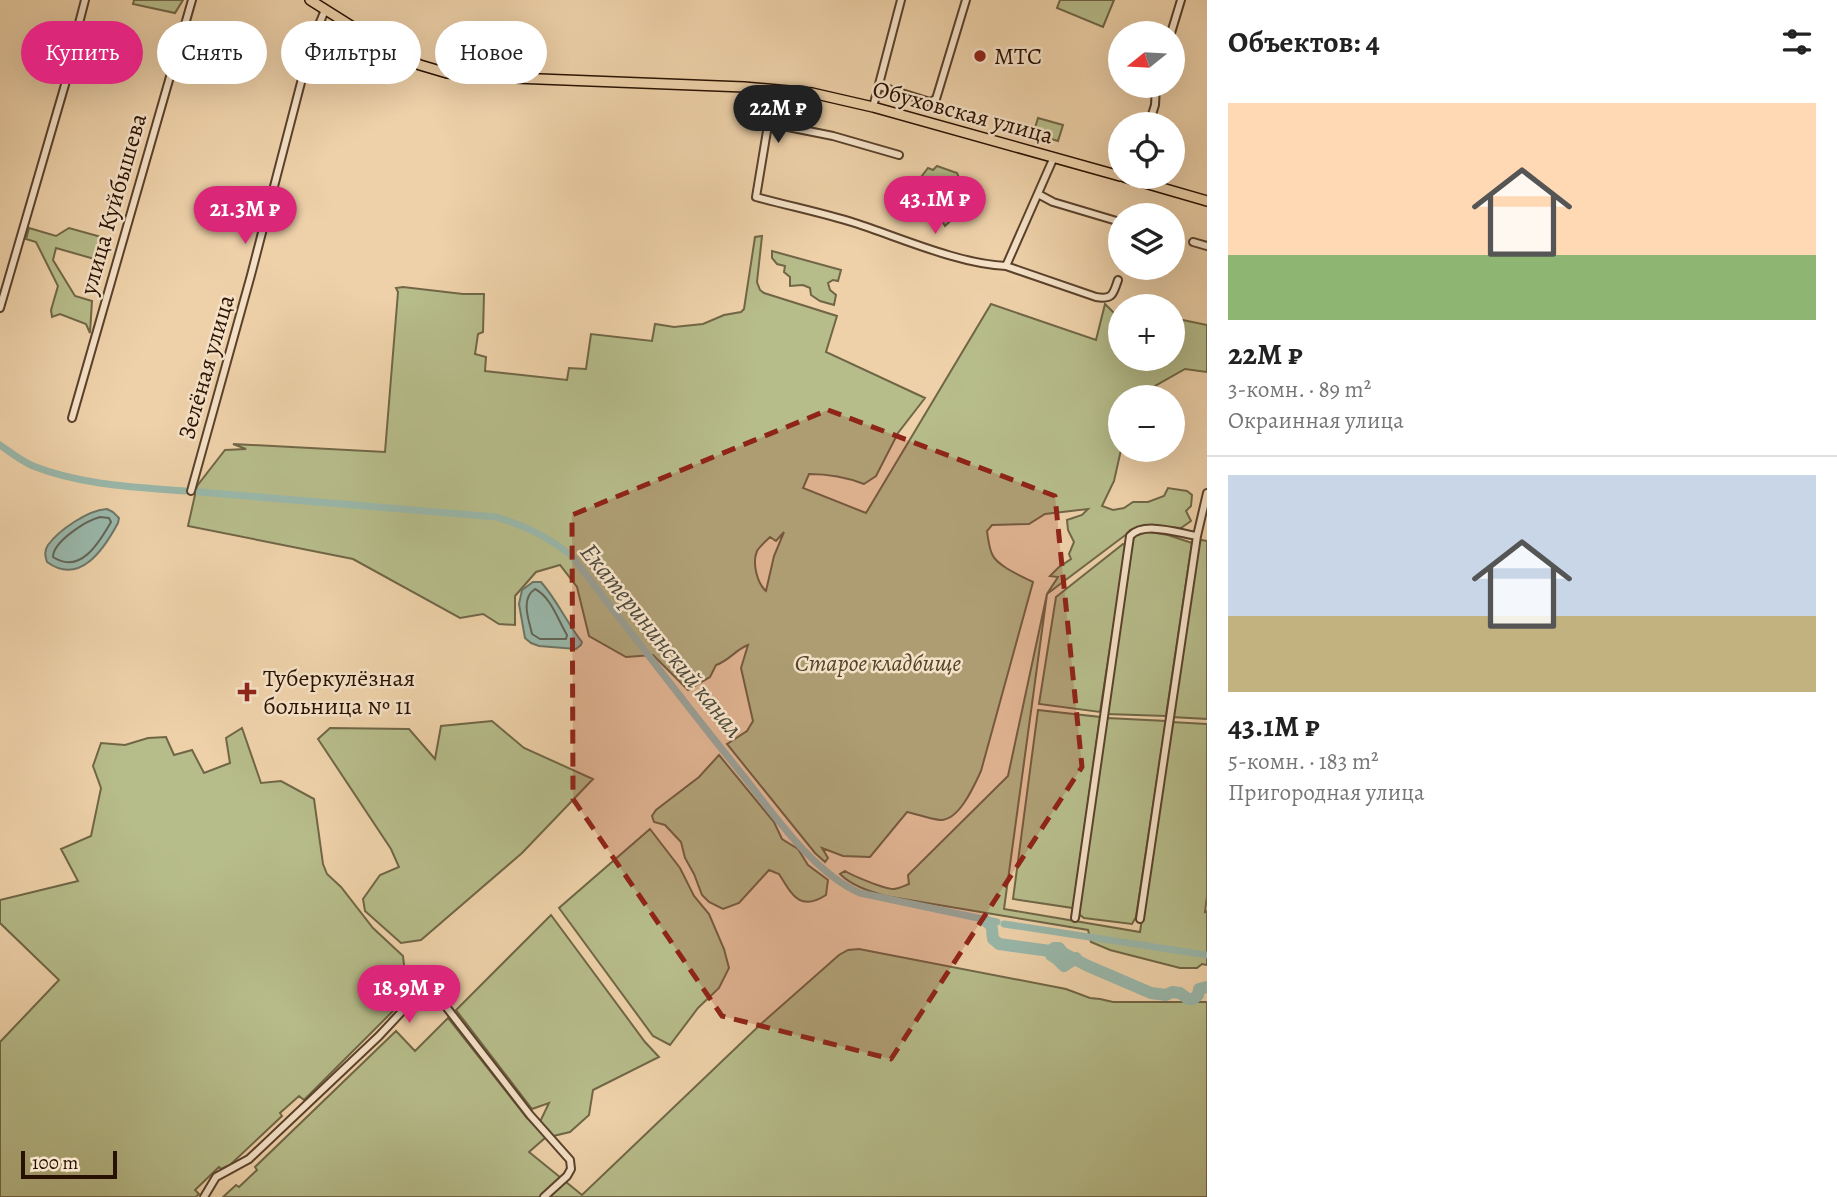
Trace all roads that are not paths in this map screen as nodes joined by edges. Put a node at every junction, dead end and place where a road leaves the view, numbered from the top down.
1 (83, 0) edge
2 (192, 0) edge
3 (310, 0) edge
4 (901, 0) edge
5 (967, 0) edge
6 (1181, 0) edge
7 (325, 10) junction
8 (1175, 21) edge
9 (879, 86) junction
10 (774, 89) junction
11 (873, 107) junction
12 (768, 123) junction
13 (899, 155) dead end
14 (1054, 157) junction
15 (1108, 172) edge
16 (1169, 189) edge
17 (1038, 194) junction
18 (1207, 201) edge
19 (1108, 218) edge
20 (1193, 242) dead end
21 (1207, 246) edge
22 (1006, 266) junction
23 (1118, 280) dead end
24 (0, 309) edge
25 (72, 418) dead end
26 (191, 491) dead end
27 (1207, 493) edge
28 (1197, 536) junction
29 (1075, 918) dead end
30 (1140, 919) dead end
31 (204, 1197) edge
32 (544, 1197) edge

1 - 24 street
2 - 25 street, улица Куйбышева
3 - 7 main road, Обуховская улица
4 - 9 street
5 - 9 street
6 - 8 street
7 - 10 main road, Обуховская улица
7 - 26 street, Зелёная улица
9 - 11 street
10 - 11 main road, Обуховская улица
10 - 12 street
11 - 14 main road, Обуховская улица
12 - 13 street
12 - 22 street
14 - 15 main road, Обуховская улица
14 - 17 street
16 - 18 main road, Обуховская улица
17 - 19 street
17 - 22 street
20 - 21 street
22 - 23 street
27 - 28 street
28 - 29 street
28 - 30 street
31 - 32 street

